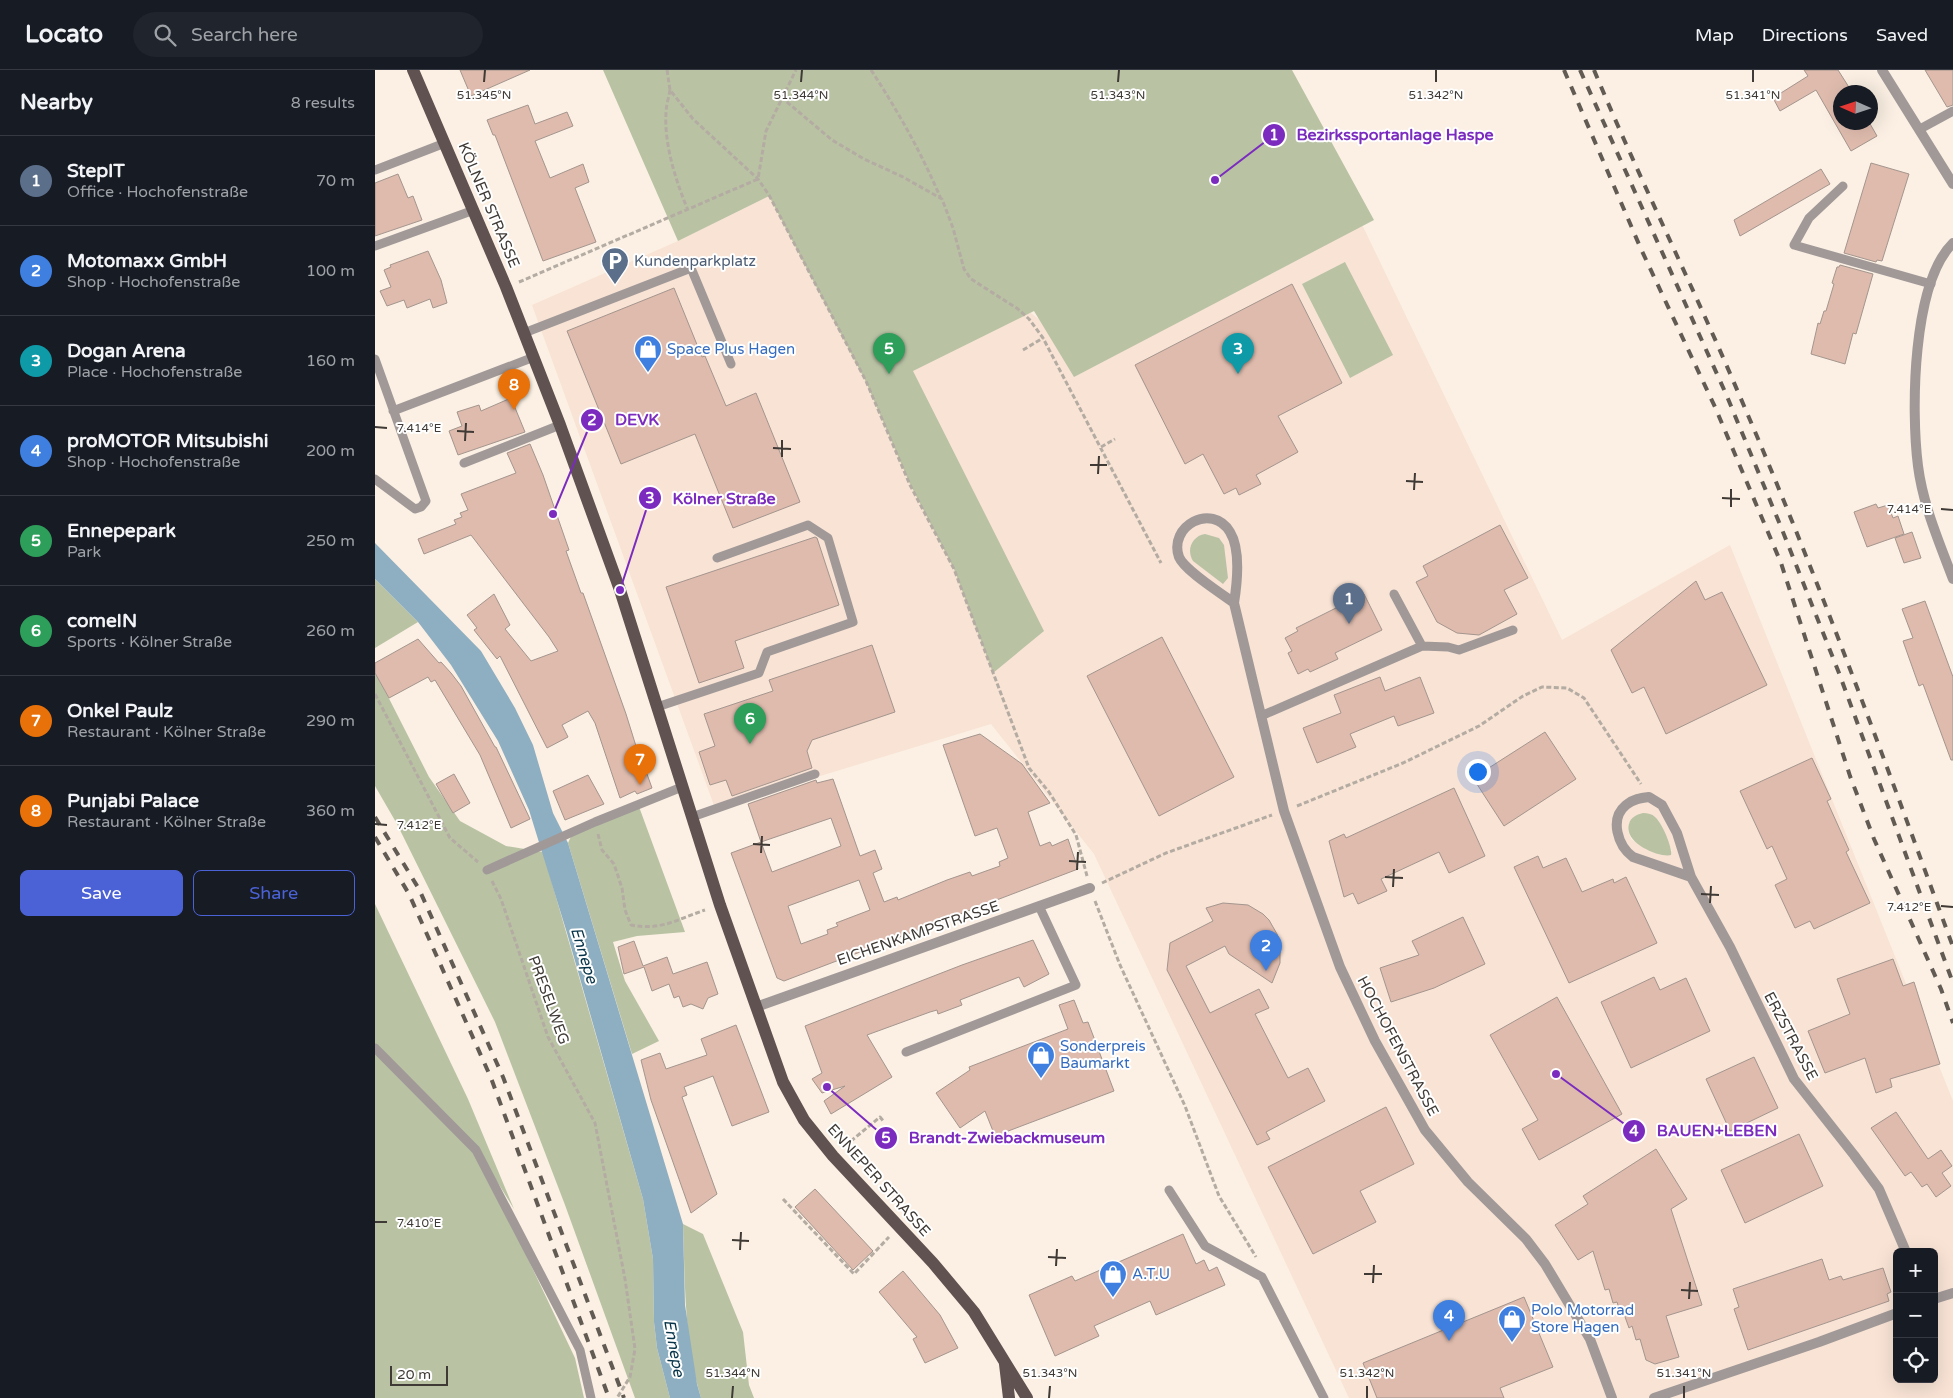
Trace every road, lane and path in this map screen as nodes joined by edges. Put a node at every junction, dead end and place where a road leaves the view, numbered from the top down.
1 (413, 70) edge
2 (667, 70) edge
3 (796, 70) edge
4 (871, 70) edge
5 (1882, 70) edge
6 (670, 90) junction
7 (781, 97) junction
8 (1953, 111) edge
9 (1920, 129) junction
10 (445, 143) junction
11 (375, 170) edge
12 (758, 179) junction
13 (1953, 184) edge
14 (1843, 186) dead end
15 (942, 199) junction
16 (473, 210) junction
17 (688, 210) junction
18 (1953, 242) edge
19 (375, 246) edge
20 (1931, 284) junction
21 (506, 287) junction
22 (525, 333) junction
23 (1043, 338) junction
24 (1023, 350) dead end
25 (534, 357) junction
26 (375, 359) edge
27 (731, 364) dead end
28 (393, 411) junction
29 (560, 426) junction
30 (1115, 439) dead end
31 (1101, 447) junction
32 (464, 463) dead end
33 (375, 480) edge
34 (717, 558) dead end
35 (1161, 563) dead end
36 (1953, 579) edge
37 (1394, 594) dead end
38 (1234, 603) junction
39 (1513, 630) dead end
40 (1422, 646) junction
41 (375, 694) edge
42 (657, 707) junction
43 (1261, 716) junction
44 (815, 774) dead end
45 (682, 787) junction
46 (1649, 797) junction
47 (1284, 811) junction
48 (1271, 816) dead end
49 (692, 817) junction
50 (595, 822) junction
51 (487, 870) junction
52 (1691, 877) junction
53 (1090, 888) junction
54 (720, 905) junction
55 (1039, 906) junction
56 (756, 1007) junction
57 (375, 1048) edge
58 (906, 1052) dead end
59 (884, 1122) dead end
60 (833, 1156) junction
61 (1169, 1190) dead end
62 (783, 1199) dead end
63 (899, 1228) junction
64 (1904, 1248) edge
65 (1262, 1276) junction
66 (1953, 1293) edge
67 (1938, 1298) edge
68 (1893, 1314) edge
69 (1004, 1359) junction
70 (591, 1398) edge
71 (617, 1398) edge
72 (1009, 1398) edge
73 (1027, 1398) edge
74 (1324, 1398) edge
75 (1612, 1398) edge
76 (1654, 1398) edge

1 - 10 main road, KÖLNER STRASSE
2 - 6 path
3 - 7 path
4 - 15 path
5 - 9 street
6 - 12 path
6 - 17 path
7 - 12 path
7 - 15 path
8 - 9 lane
9 - 13 street
10 - 11 lane
10 - 16 main road, KÖLNER STRASSE
12 - 17 path
12 - 53 path
14 - 20 lane
15 - 23 path
16 - 19 lane
16 - 21 main road, KÖLNER STRASSE
17 - 21 path
18 - 20 street
20 - 36 street
21 - 22 main road, KÖLNER STRASSE
22 - 25 main road, KÖLNER STRASSE
22 - 27 lane
23 - 24 path
23 - 31 path
25 - 28 lane
25 - 29 main road, KÖLNER STRASSE
26 - 28 lane
28 - 33 lane
29 - 32 lane
29 - 42 main road, KÖLNER STRASSE
30 - 31 path
31 - 35 path
34 - 42 lane
37 - 40 lane
38 - 38 street, HOCHOFENSTRASSE
38 - 43 street, HOCHOFENSTRASSE
39 - 40 lane
40 - 43 lane
41 - 51 path, PRESELWEG
42 - 45 main road, KÖLNER STRASSE
43 - 47 street, HOCHOFENSTRASSE
44 - 49 lane
45 - 49 main road, KÖLNER STRASSE
45 - 50 lane
46 - 47 path
46 - 52 street, ERZSTRASSE
46 - 52 street
47 - 75 street, HOCHOFENSTRASSE
48 - 53 path
49 - 54 main road, KÖLNER STRASSE
50 - 51 lane
50 - 54 path
51 - 71 path, PRESELWEG
52 - 64 street, ERZSTRASSE
53 - 55 street, EICHENKAMPSTRASSE
53 - 65 path
54 - 56 main road, KÖLNER STRASSE
55 - 56 street, EICHENKAMPSTRASSE
55 - 58 lane
56 - 60 main road, ENNEPER STRASSE
57 - 70 lane
59 - 60 path
60 - 63 main road, ENNEPER STRASSE
61 - 65 lane
62 - 63 path
63 - 69 main road, ENNEPER STRASSE
65 - 74 lane
66 - 67 street
68 - 76 street
69 - 72 main road, ENNEPER STRASSE
69 - 73 main road, ENNEPER STRASSE

